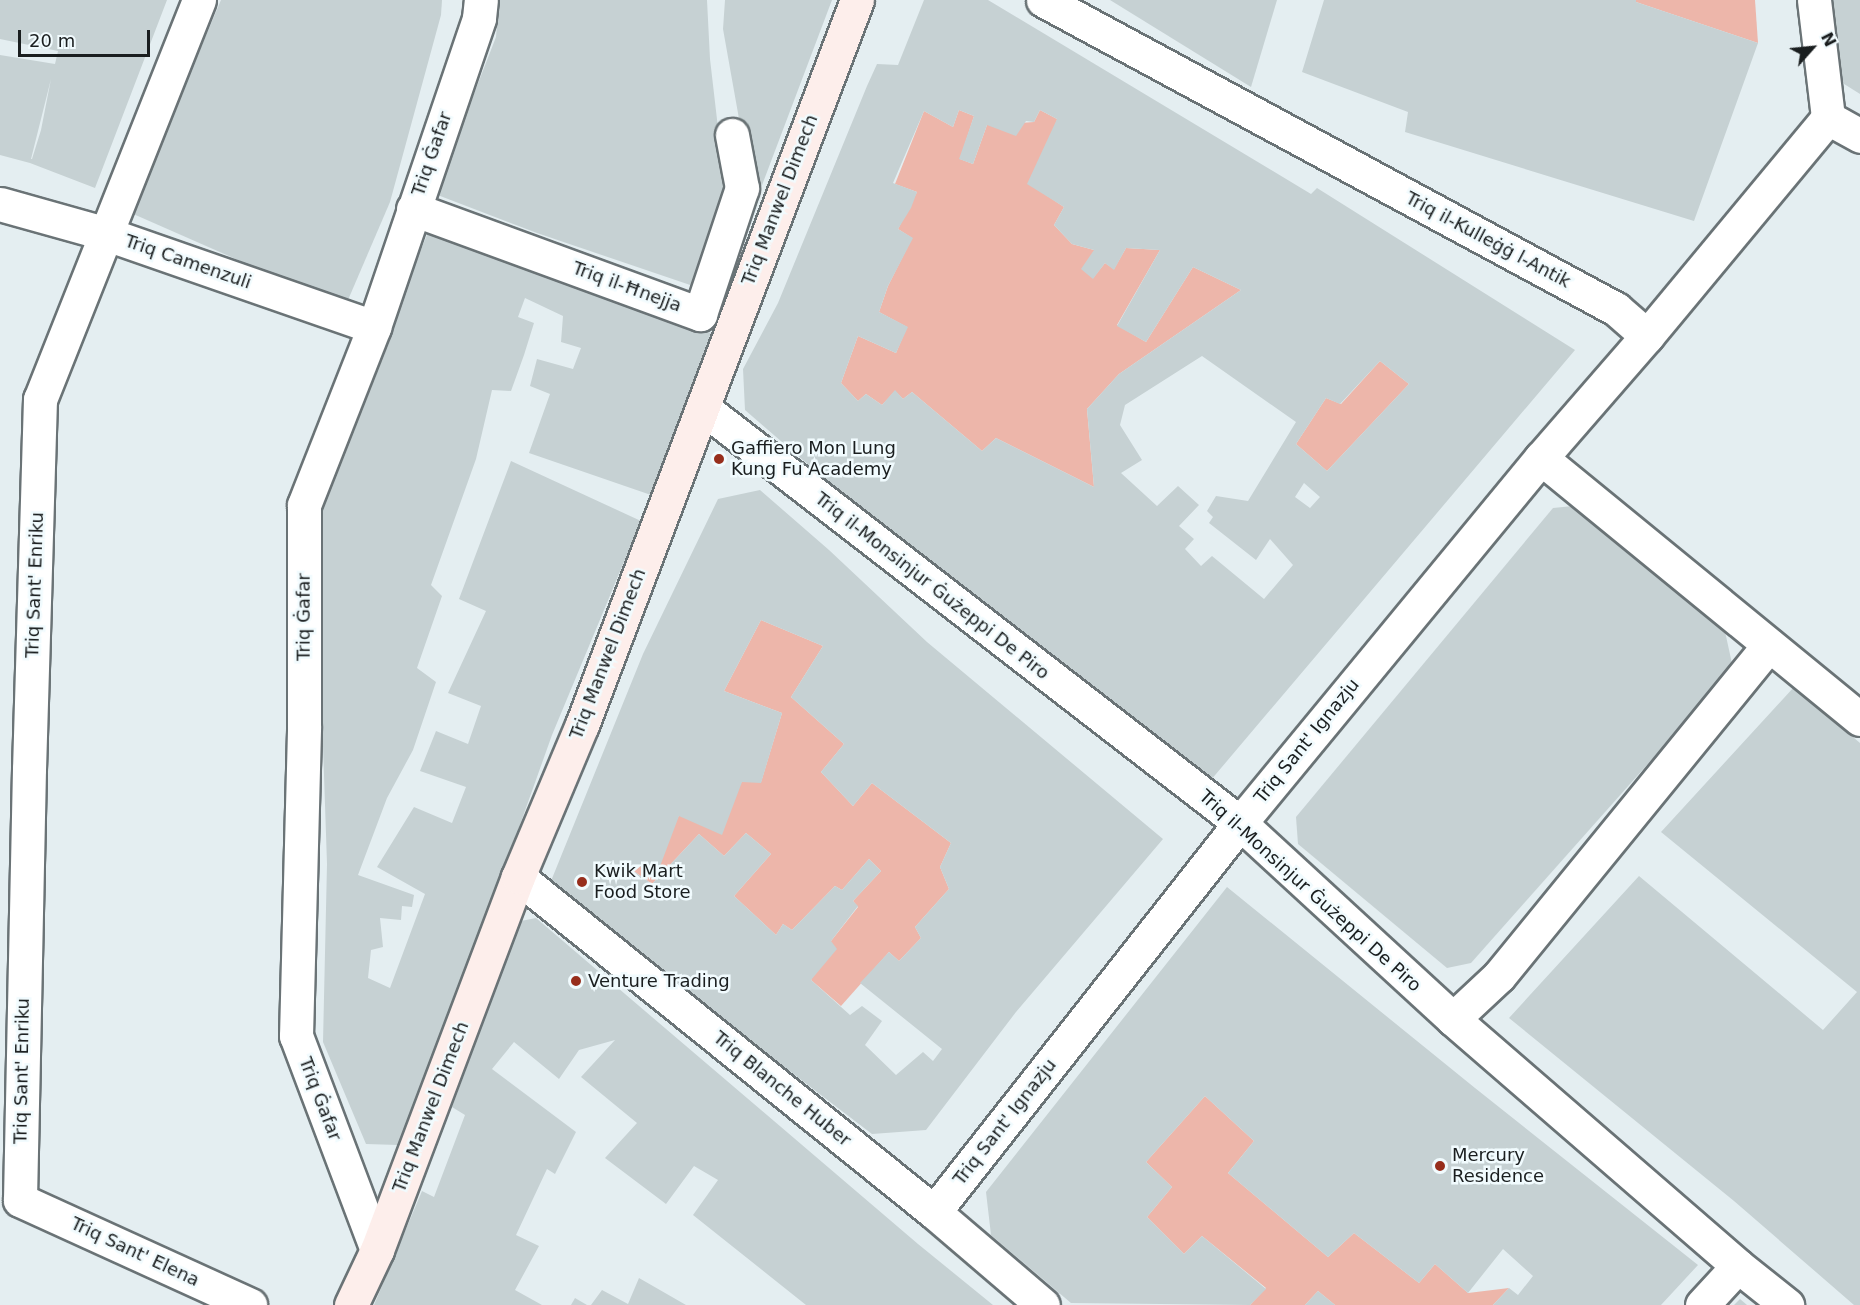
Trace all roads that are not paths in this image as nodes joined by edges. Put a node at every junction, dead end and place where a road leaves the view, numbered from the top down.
1 (199, 0) edge
2 (481, 0) edge
3 (857, 0) edge
4 (1043, 0) edge
5 (1814, 0) edge
6 (1828, 118) junction
7 (732, 135) dead end
8 (1860, 136) edge
9 (0, 204) edge
10 (413, 208) junction
11 (104, 233) junction
12 (374, 327) junction
13 (1647, 336) junction
14 (703, 408) junction
15 (1540, 458) junction
16 (1768, 645) junction
17 (1860, 719) edge
18 (14, 766) edge
19 (1240, 824) junction
20 (518, 877) junction
21 (1454, 1019) junction
22 (20, 1200) joint
23 (934, 1212) junction
24 (377, 1250) junction
25 (1738, 1266) junction
26 (250, 1305) edge
27 (351, 1305) edge
28 (1042, 1305) edge
29 (1702, 1305) edge
30 (1787, 1305) edge

1 - 11 street, Triq Sant' Enriku
2 - 10 street, Triq Ġafar
3 - 14 street, Triq Manwel Dimech
4 - 13 street, Triq il-Kulleġġ l-Antik
5 - 6 street
6 - 8 street
6 - 13 street
7 - 10 street, Triq il-Ħnejja
9 - 11 street, Triq Camenzuli
10 - 12 street, Triq Ġafar
11 - 12 street, Triq Camenzuli
11 - 18 street, Triq Sant' Enriku
12 - 24 street, Triq Ġafar
13 - 15 street, Triq Sant' Ignazju
14 - 19 street, Triq il-Monsinjur Ġużeppi De Piro
14 - 20 street, Triq Manwel Dimech
15 - 16 street
15 - 19 street, Triq Sant' Ignazju
16 - 17 street
16 - 21 street
18 - 22 street, Triq Sant' Enriku
19 - 21 street, Triq il-Monsinjur Ġużeppi De Piro
19 - 23 street, Triq Sant' Ignazju
20 - 23 street, Triq Blanche Huber
20 - 24 street, Triq Manwel Dimech
21 - 25 street, Triq il-Monsinjur Ġużeppi De Piro
22 - 26 street, Triq Sant' Elena
23 - 28 street, Triq Blanche Huber
24 - 27 street, Triq Manwel Dimech
25 - 29 street
25 - 30 street, Triq il-Monsinjur Ġużeppi De Piro

